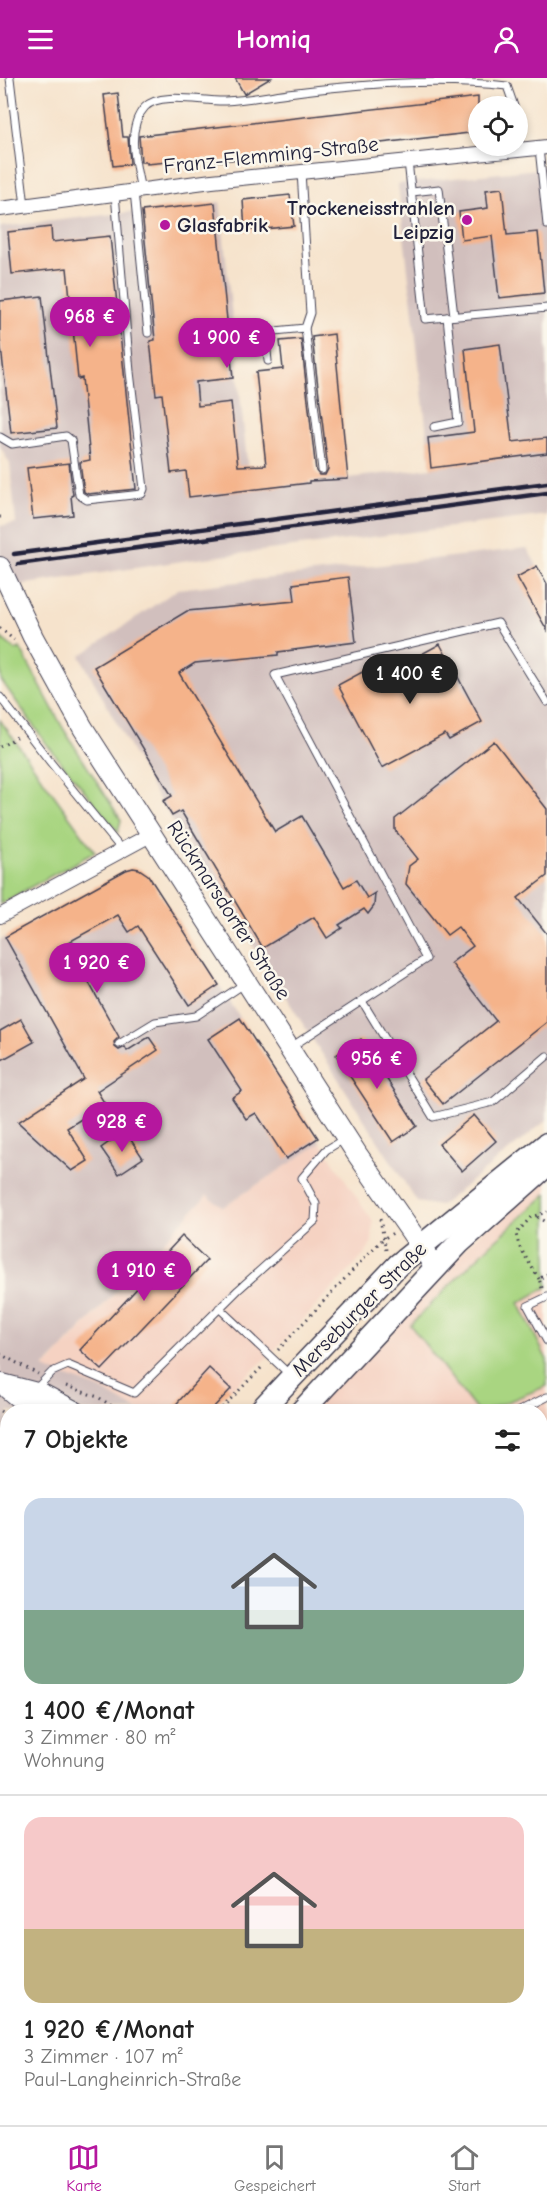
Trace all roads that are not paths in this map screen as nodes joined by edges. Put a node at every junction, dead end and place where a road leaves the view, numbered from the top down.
1 (10, 78) edge
2 (510, 96) edge
3 (543, 147) edge
4 (528, 149) edge
5 (468, 155) edge
6 (408, 161) junction
7 (301, 172) junction
8 (138, 191) junction
9 (412, 192) junction
10 (115, 194) junction
11 (25, 206) junction
12 (0, 209) edge
13 (547, 225) edge
14 (547, 308) edge
15 (450, 316) junction
16 (306, 328) junction
17 (148, 333) dead end
18 (268, 361) dead end
19 (434, 427) dead end
20 (0, 436) edge
21 (322, 470) dead end
22 (0, 567) edge
23 (0, 697) edge
24 (547, 702) edge
25 (152, 834) junction
26 (122, 850) junction
27 (0, 916) edge
28 (246, 982) junction
29 (362, 1001) junction
30 (119, 1044) dead end
31 (289, 1048) junction
32 (547, 1056) edge
33 (346, 1137) junction
34 (547, 1144) edge
35 (547, 1165) edge
36 (421, 1246) junction
37 (436, 1268) junction
38 (546, 1297) edge
39 (219, 1308) junction
40 (547, 1341) edge
41 (291, 1377) junction
42 (1, 1384) edge
43 (547, 1397) edge
44 (35, 1402) edge
45 (61, 1404) edge
46 (266, 1404) edge
47 (308, 1404) edge
48 (533, 1404) edge

1 - 11 lane
2 - 8 lane
3 - 4 street, Franz-Flemming-Straße
3 - 13 lane
5 - 6 street, Franz-Flemming-Straße
6 - 7 street, Franz-Flemming-Straße
6 - 9 lane
7 - 8 street, Franz-Flemming-Straße
7 - 16 lane
8 - 10 street, Franz-Flemming-Straße
8 - 17 lane
9 - 15 lane
9 - 15 lane
10 - 11 street, Franz-Flemming-Straße
10 - 20 lane
11 - 12 street, Franz-Flemming-Straße
14 - 15 lane
15 - 19 lane
16 - 18 lane
16 - 21 lane
22 - 25 main road, Rückmarsdorfer Straße
23 - 26 lane
24 - 29 lane
25 - 26 street
25 - 28 main road, Rückmarsdorfer Straße
26 - 27 street
28 - 30 lane
28 - 31 main road, Rückmarsdorfer Straße
29 - 31 lane
29 - 32 lane
31 - 33 main road, Rückmarsdorfer Straße
33 - 36 main road, Rückmarsdorfer Straße
33 - 39 lane
34 - 36 main road, Merseburger Straße
35 - 37 main road, Merseburger Straße
36 - 37 main road, Rückmarsdorfer Straße
36 - 41 main road, Merseburger Straße
37 - 47 main road, Merseburger Straße
38 - 40 lane
39 - 41 lane
39 - 44 lane
41 - 46 main road, Merseburger Straße
42 - 44 main road
43 - 48 lane
44 - 45 main road

